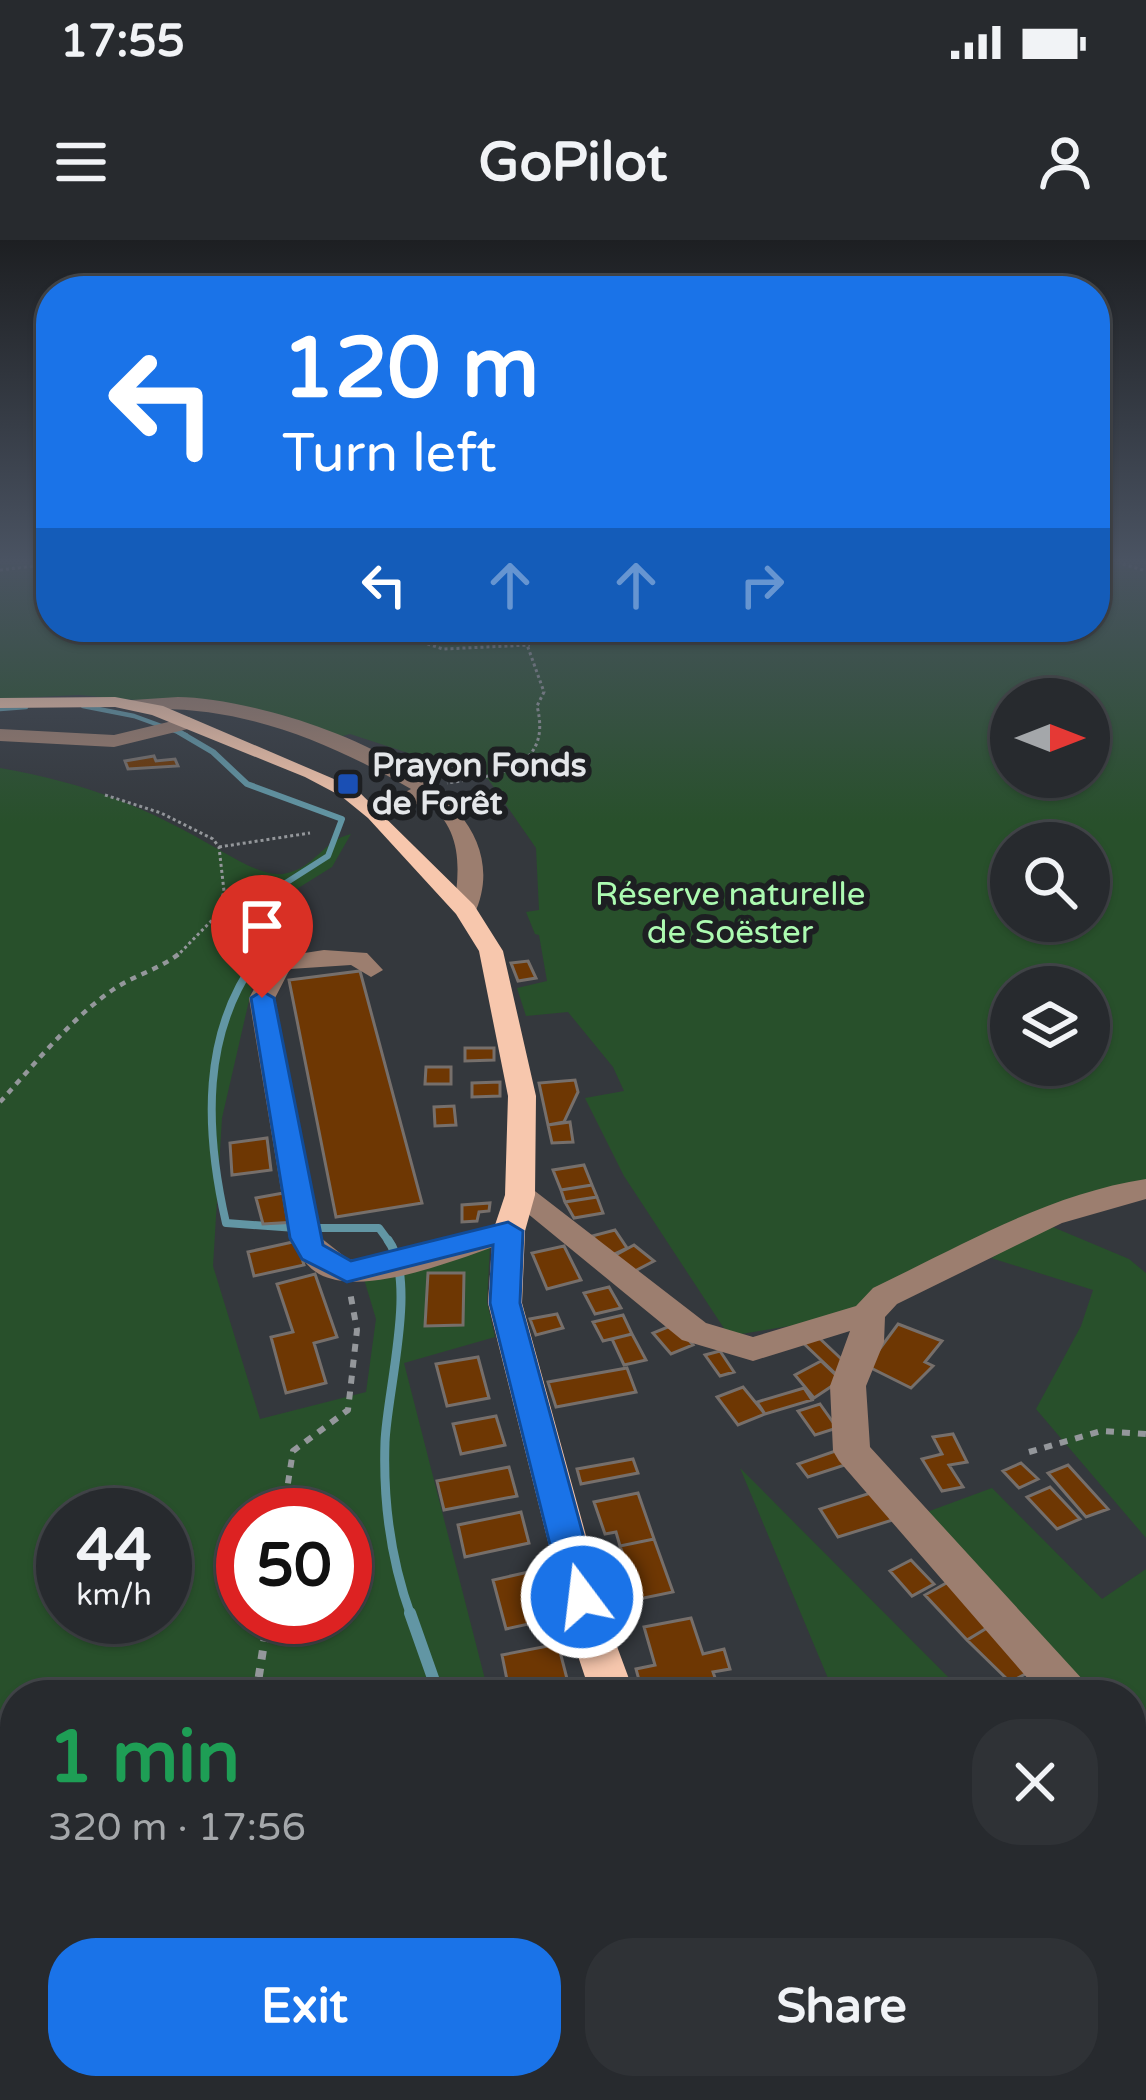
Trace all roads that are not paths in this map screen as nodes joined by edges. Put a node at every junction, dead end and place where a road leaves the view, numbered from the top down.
1 (0, 703) edge
2 (131, 705) junction
3 (174, 728) junction
4 (0, 735) edge
5 (424, 790) junction
6 (375, 814) junction
7 (466, 910) junction
8 (370, 970) dead end
9 (1134, 1190) edge
10 (520, 1195) junction
11 (508, 1231) junction
12 (868, 1313) junction
13 (609, 1680) edge
14 (1056, 1680) edge

1 - 2 main road
2 - 3 main road
2 - 5 street
3 - 4 street
3 - 6 main road
5 - 6 street
5 - 7 street
6 - 7 main road
7 - 10 main road
8 - 11 street
9 - 12 street
10 - 11 main road
10 - 12 street
11 - 13 main road
12 - 14 street

